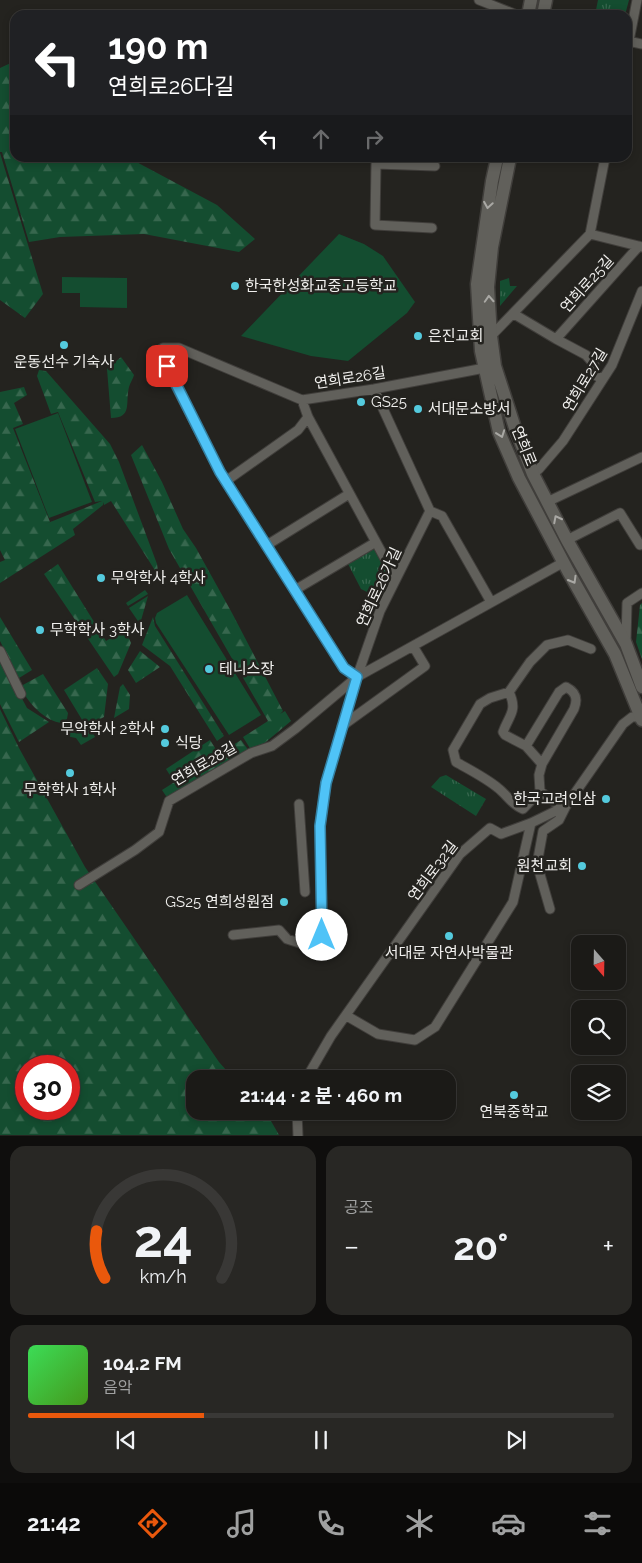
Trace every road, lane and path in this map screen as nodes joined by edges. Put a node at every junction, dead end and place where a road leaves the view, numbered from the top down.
1 (479, 0) edge
2 (637, 0) edge
3 (505, 10) edge
4 (632, 23) edge
5 (496, 162) edge
6 (509, 162) edge
7 (604, 162) edge
8 (435, 166) dead end
9 (432, 228) dead end
10 (590, 234) junction
11 (640, 247) edge
12 (642, 291) edge
13 (514, 314) junction
14 (491, 336) junction
15 (556, 339) junction
16 (490, 367) junction
17 (602, 379) junction
18 (374, 389) junction
19 (302, 400) junction
20 (308, 417) junction
21 (642, 457) edge
22 (534, 474) junction
23 (226, 481) junction
24 (349, 494) junction
25 (548, 502) junction
26 (430, 511) junction
27 (567, 540) junction
28 (376, 542) junction
29 (640, 545) dead end
30 (267, 546) junction
31 (564, 562) junction
32 (396, 579) junction
33 (295, 590) junction
34 (642, 593) edge
35 (491, 602) junction
36 (626, 644) junction
37 (413, 646) junction
38 (591, 649) dead end
39 (0, 651) edge
40 (357, 677) junction
41 (642, 687) edge
42 (509, 692) junction
43 (21, 694) dead end
44 (641, 718) edge
45 (342, 726) junction
46 (526, 746) junction
47 (542, 764) junction
48 (540, 791) junction
49 (299, 804) dead end
50 (566, 806) junction
51 (531, 823) junction
52 (79, 885) dead end
53 (305, 892) dead end
54 (550, 909) dead end
55 (233, 935) dead end
56 (347, 1016) junction
57 (311, 1070) edge
58 (297, 1120) edge
59 (298, 1136) edge

1 - 3 street
2 - 4 street
5 -> 16 main road, 연희로
14 -> 6 main road, 연희로
7 - 10 street
8 - 9 street
10 - 11 street, 연희로25길
10 - 13 street, 연희로25길
11 - 15 street, 연희로25길
12 - 17 street, 연희로27길
13 - 14 street, 연희로25길
13 - 15 street
14 - 16 main road, 연희로
15 - 17 street
16 - 18 street, 연희로26길
16 - 22 main road, 연희로
16 -> 31 main road, 연희로
17 - 22 street, 연희로27길
18 - 19 street, 연희로26길
18 - 26 street
19 - 20 street
19 - 23 street, 연희로26길
20 - 23 street
20 - 24 street
21 - 25 street
22 - 25 main road, 연희로
23 - 30 street
24 - 28 street
24 - 30 street
27 -> 25 main road, 연희로
26 - 32 street, 연희로26가길
26 - 35 street
27 - 29 street
27 - 36 main road, 연희로
28 - 32 street
28 - 33 street
30 - 33 street
31 - 35 street, 연희로28길
31 -> 44 main road, 연희로
32 - 40 street, 연희로26가길
33 - 40 street
34 - 36 street
35 - 37 street, 연희로28길
36 - 41 main road, 연희로
37 - 40 street, 연희로28길
37 - 45 street
38 - 42 street
39 - 43 street
40 - 45 street
40 - 52 street, 연희로28길
42 - 46 street
42 - 48 street
44 - 50 street, 연희로32길
45 - 55 street
46 - 47 street
46 - 47 street
47 - 48 street
48 - 50 street
49 - 53 street
50 - 51 street, 연희로32길
50 - 54 street
51 - 56 street, 연희로32길
51 - 56 street
56 - 57 street, 연희로32길
58 - 59 street

